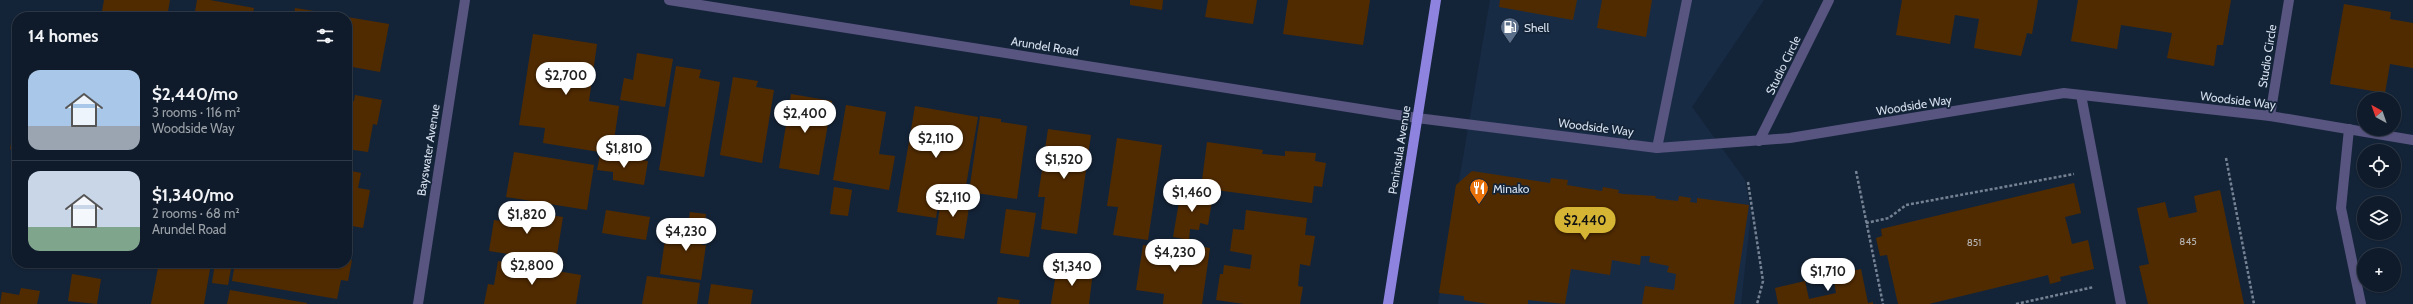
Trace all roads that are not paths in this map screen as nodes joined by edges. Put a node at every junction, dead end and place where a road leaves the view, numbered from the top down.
1 (465, 0) edge
2 (669, 0) edge
3 (1436, 0) edge
4 (1687, 0) edge
5 (1829, 0) edge
6 (2289, 0) edge
7 (2081, 95) junction
8 (2270, 116) junction
9 (1417, 118) junction
10 (2349, 129) junction
11 (1759, 140) junction
12 (2413, 140) edge
13 (1657, 148) junction
14 (418, 304) edge
15 (1390, 304) edge
16 (2121, 304) edge
17 (2361, 304) edge

1 - 14 street, Bayswater Avenue
2 - 9 street, Arundel Road
3 - 9 main road, Peninsula Avenue
4 - 13 street
5 - 11 street, Studio Circle
6 - 8 street, Studio Circle
7 - 8 street, Woodside Way
7 - 11 street, Woodside Way
7 - 16 street
8 - 10 street, Woodside Way
9 - 13 street, Woodside Way
9 - 15 main road, Peninsula Avenue
10 - 12 street, Woodside Way
10 - 17 street
11 - 13 street, Woodside Way

